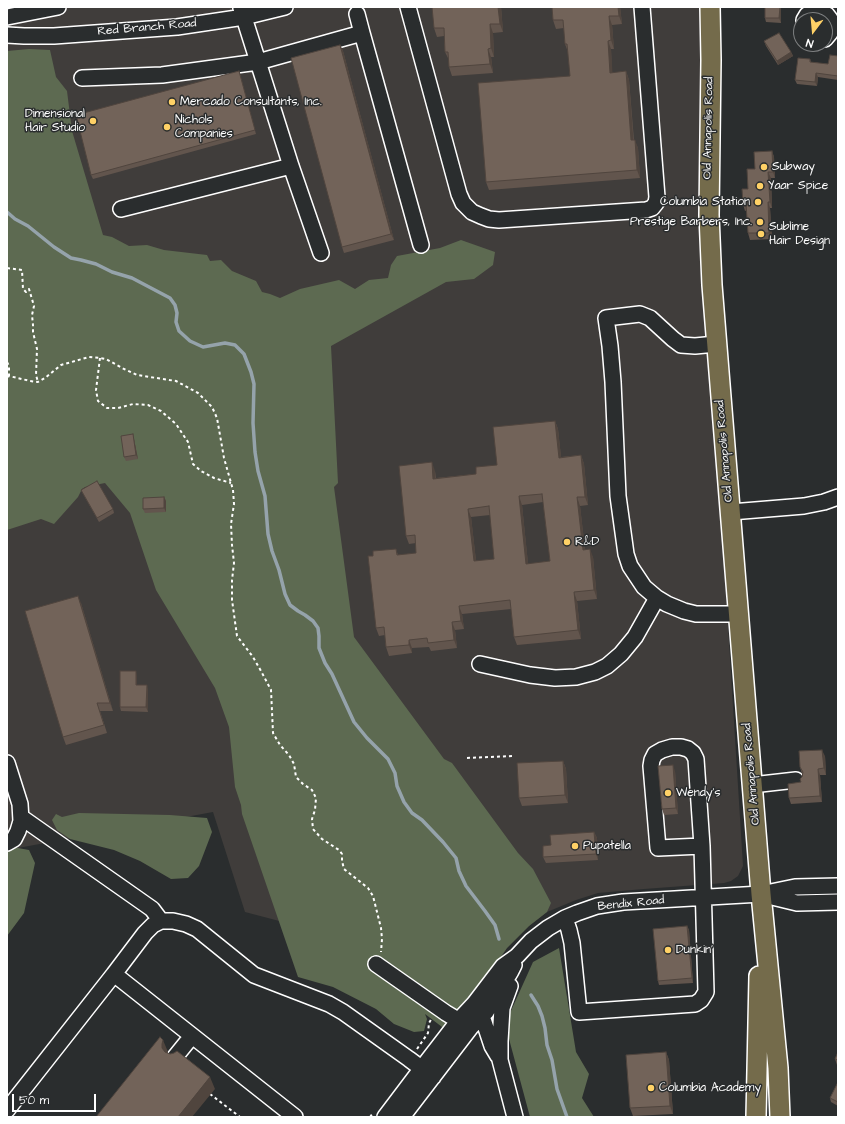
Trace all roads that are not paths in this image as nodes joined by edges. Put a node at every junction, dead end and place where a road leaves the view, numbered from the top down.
1 (58, 7) edge
2 (285, 7) edge
3 (408, 7) edge
4 (642, 7) edge
5 (710, 7) edge
6 (356, 10) edge
7 (242, 12) edge
8 (812, 12) edge
9 (822, 12) edge
10 (7, 17) edge
11 (362, 33) junction
12 (7, 35) edge
13 (258, 62) junction
14 (82, 78) dead end
15 (291, 166) junction
16 (121, 210) dead end
17 (421, 245) dead end
18 (321, 253) dead end
19 (716, 344) junction
20 (838, 497) edge
21 (731, 512) junction
22 (657, 598) junction
23 (739, 614) junction
24 (480, 664) dead end
25 (7, 762) edge
26 (796, 780) dead end
27 (752, 785) junction
28 (21, 817) junction
29 (7, 843) edge
30 (702, 846) junction
31 (838, 886) edge
32 (761, 894) junction
33 (702, 897) junction
34 (838, 902) edge
35 (565, 918) junction
36 (161, 921) junction
37 (517, 956) junction
38 (376, 964) road end
39 (114, 974) junction
40 (478, 1010) junction
41 (465, 1024) junction
42 (192, 1036) junction
43 (175, 1057) edge
44 (500, 1060) junction
45 (427, 1072) junction
46 (7, 1110) edge
47 (7, 1113) edge
48 (12, 1117) edge
49 (295, 1117) edge
50 (386, 1117) edge
51 (402, 1117) edge
52 (515, 1117) edge
53 (756, 1117) edge
54 (780, 1117) edge

1 - 10 street
2 - 7 street, Red Branch Road
3 - 4 street
5 - 19 main road, Old Annapolis Road
6 - 11 street
7 - 12 street, Red Branch Road
7 - 13 street
8 - 9 street
11 - 13 street
11 - 17 street
13 - 14 street
13 - 15 street
15 - 16 street
15 - 18 street
19 - 21 main road, Old Annapolis Road
19 - 22 street
20 - 21 street
21 - 23 main road, Old Annapolis Road
22 - 23 street
22 - 24 street
23 - 27 main road, Old Annapolis Road
25 - 28 street
26 - 27 street
27 - 32 main road, Old Annapolis Road
28 - 29 street
28 - 36 street
30 - 30 street
30 - 33 street
31 - 32 street
32 - 33 street, Bendix Road
32 - 34 street
32 - 53 main road, Old Annapolis Road
32 - 54 main road, Old Annapolis Road
33 - 35 street, Bendix Road
33 - 35 street
35 - 37 street, Bendix Road
36 - 39 street
36 - 45 street
37 - 40 street, Bendix Road
37 - 44 street
38 - 41 street
39 - 42 street
39 - 46 street
40 - 41 street, Bendix Road
40 - 44 street
41 - 45 street, Bendix Road
42 - 43 street
42 - 49 street
44 - 52 street
45 - 50 street
45 - 51 street
47 - 48 street

